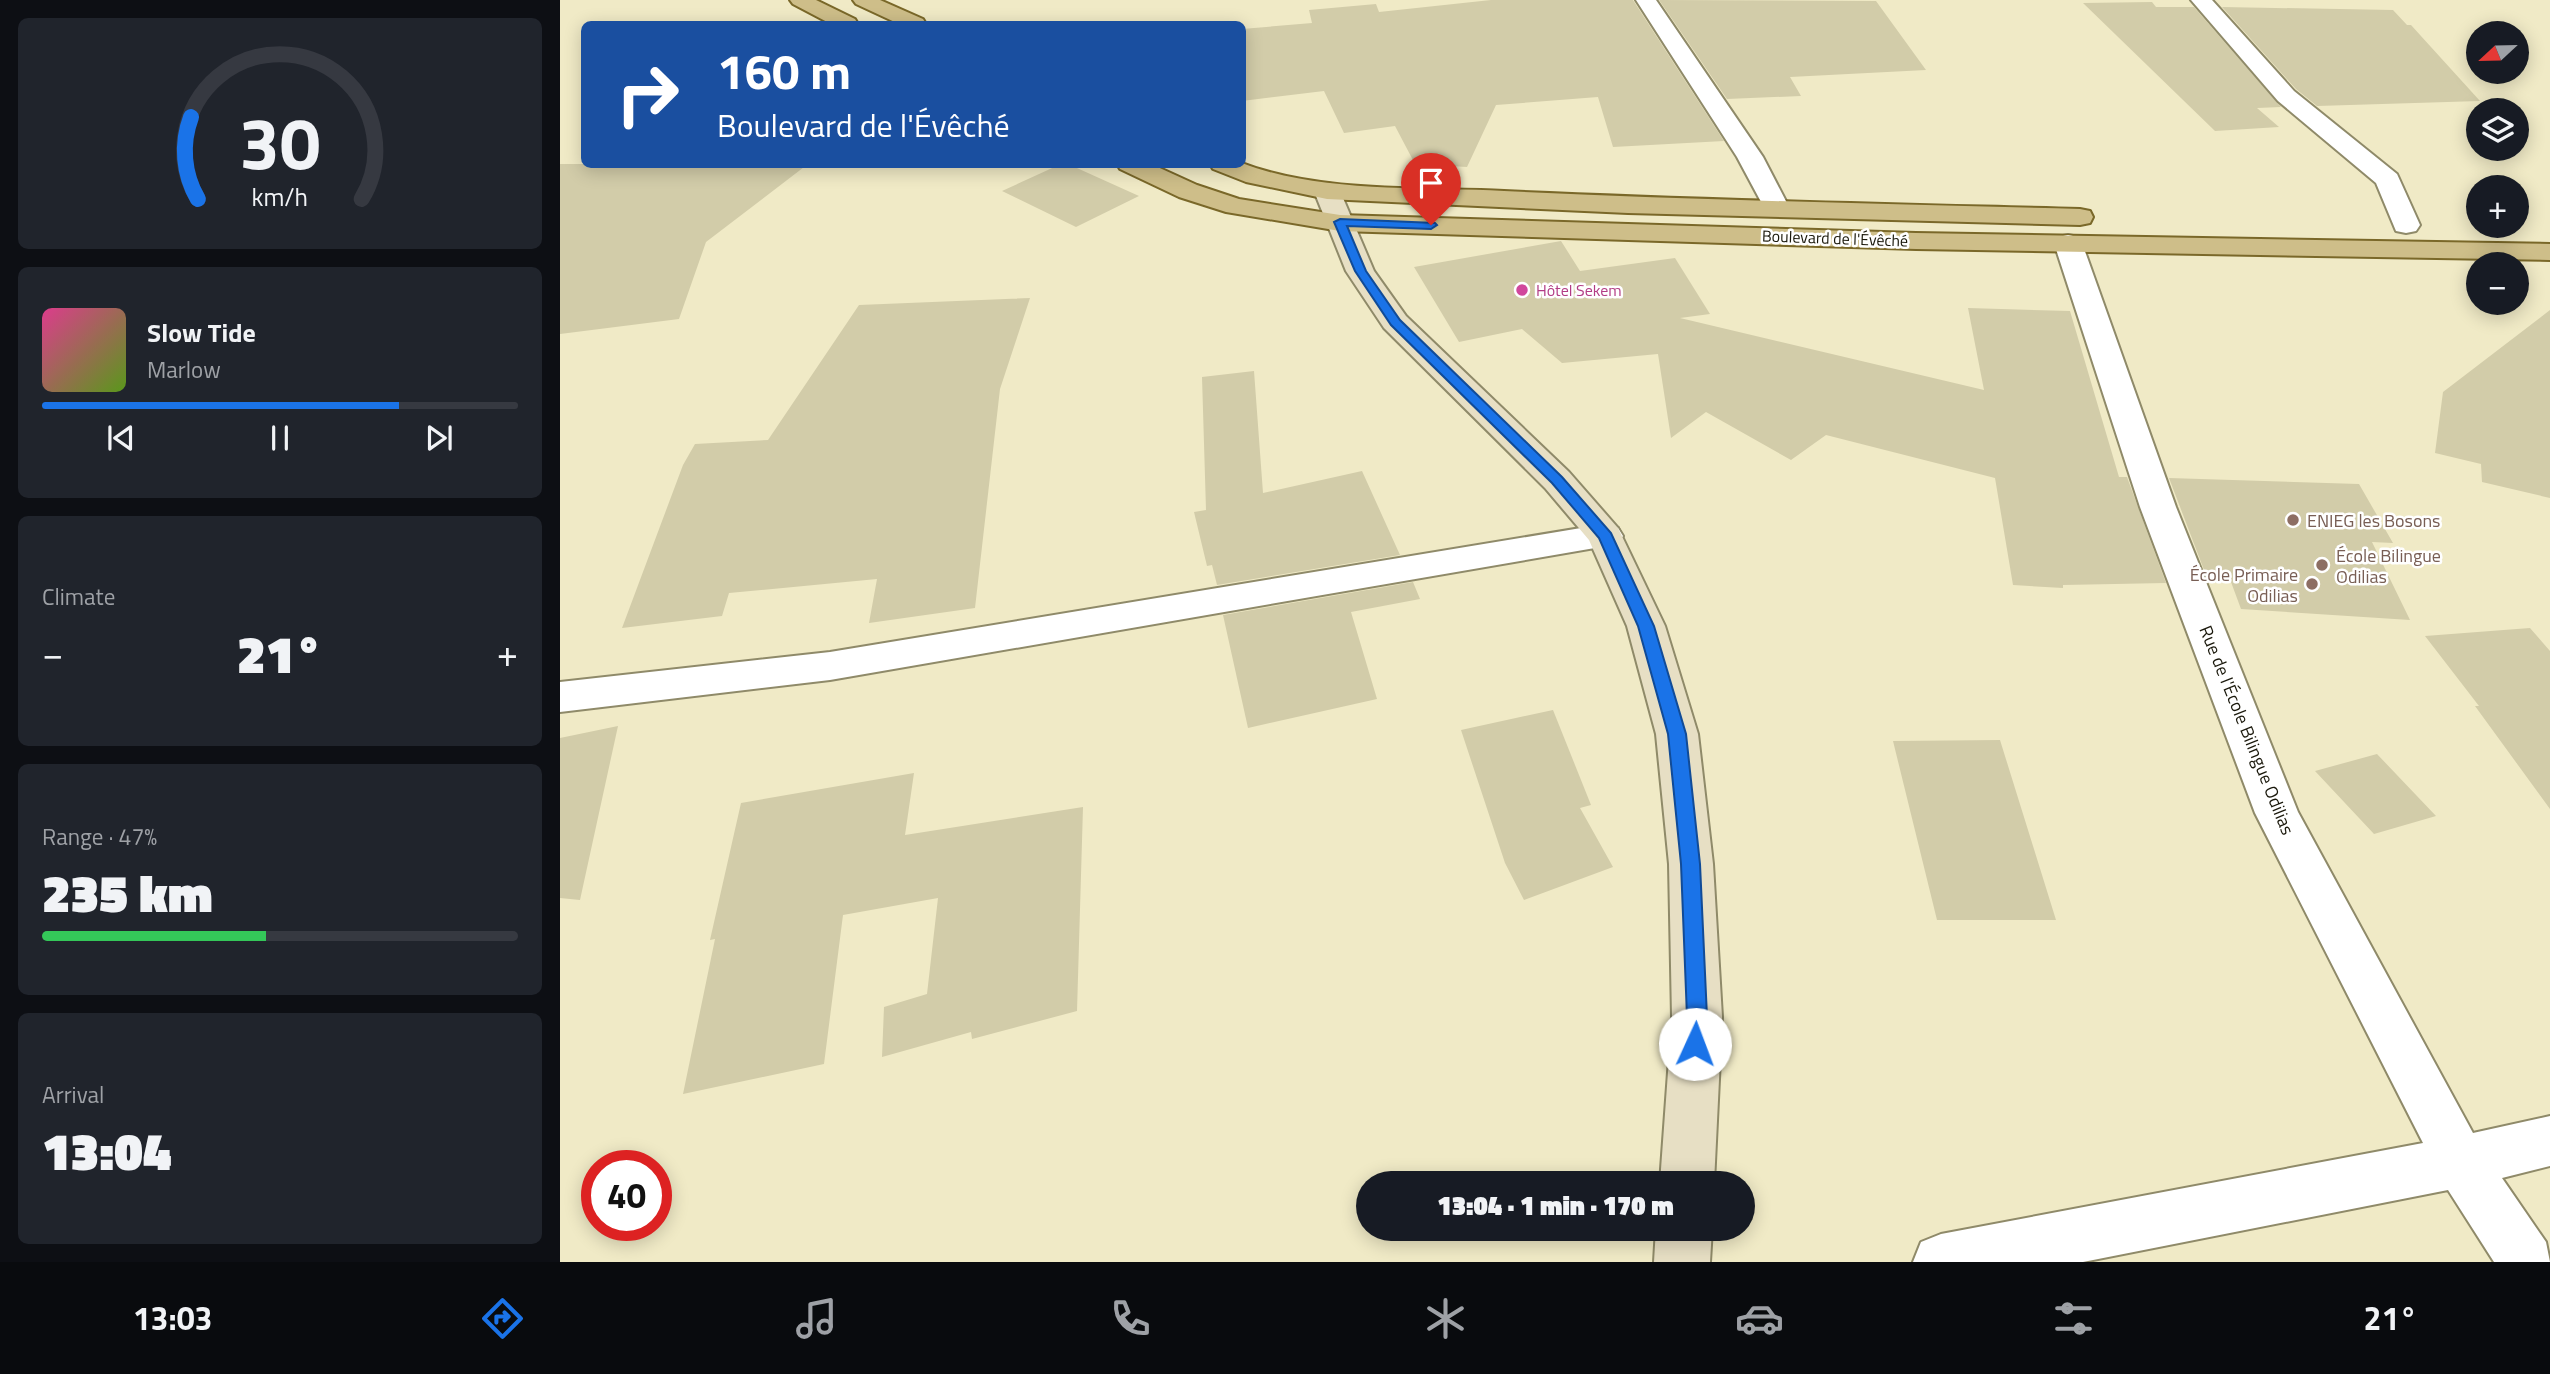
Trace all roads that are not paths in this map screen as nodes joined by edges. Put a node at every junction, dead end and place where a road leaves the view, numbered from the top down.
1 (800, 0) edge
2 (863, 0) edge
3 (1646, 0) edge
4 (2202, 0) edge
5 (841, 21) edge
6 (908, 21) edge
7 (1138, 168) edge
8 (1232, 168) edge
9 (1333, 207) junction
10 (1776, 207) junction
11 (2104, 218) dead end
12 (2255, 221) dead end
13 (2406, 225) junction
14 (2466, 225) edge
15 (2068, 243) junction
16 (2550, 252) edge
17 (1605, 536) junction
18 (560, 697) edge
19 (2550, 1141) edge
20 (2460, 1162) junction
21 (1688, 1171) edge
22 (1683, 1241) edge
23 (1682, 1262) edge
24 (1941, 1262) edge
25 (2526, 1262) edge

1 - 5 main road
2 - 6 main road
3 - 10 street
4 - 13 street
7 - 9 main road, Boulevard de l'Évêché
8 - 9 main road, Boulevard de l'Évêché
9 - 10 main road, Boulevard de l'Évêché
9 - 15 main road, Boulevard de l'Évêché
9 - 17 street
10 - 11 main road, Boulevard de l'Évêché
12 - 13 main road
13 - 14 main road
15 - 16 main road, Boulevard de l'Évêché
15 - 20 street, Rue de l'École Bilingue Odilias
17 - 18 street
17 - 21 street
19 - 20 street
20 - 24 street
20 - 25 street, Rue de l'École Bilingue Odilias
22 - 23 street

